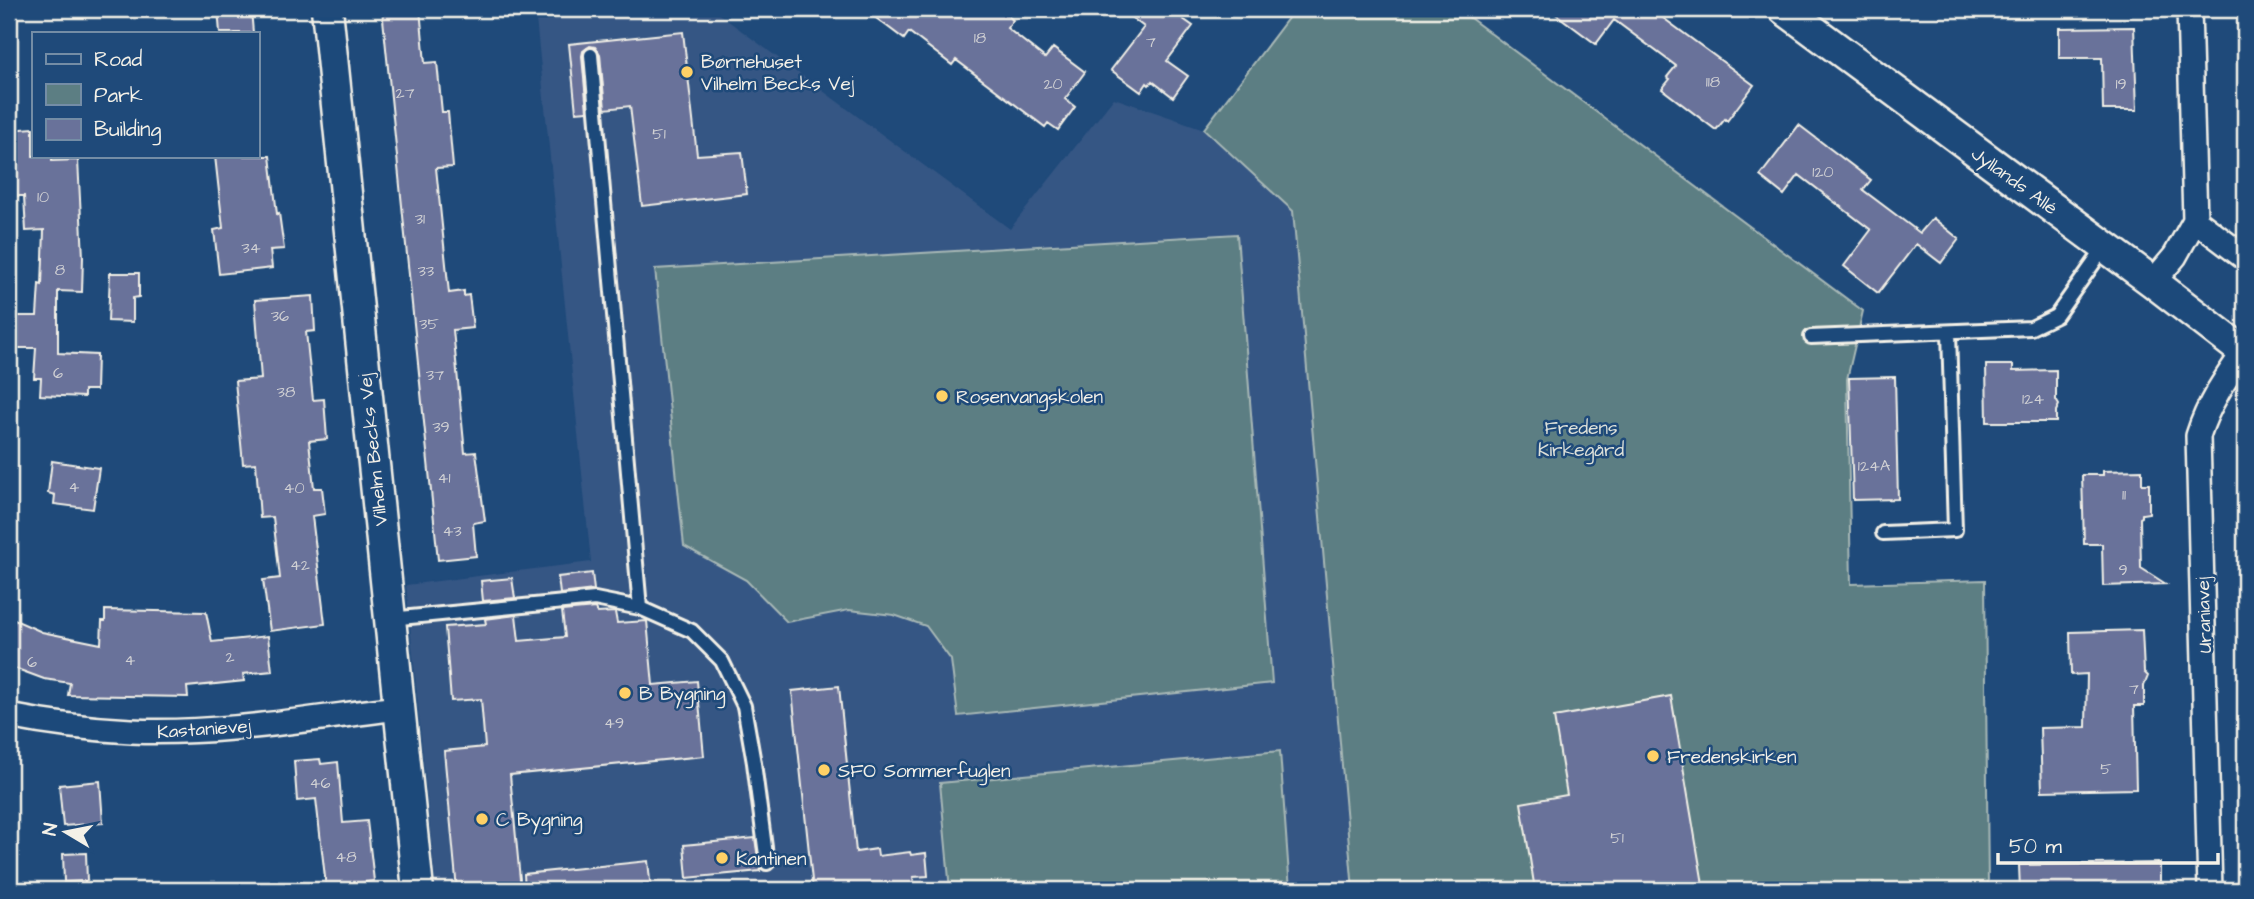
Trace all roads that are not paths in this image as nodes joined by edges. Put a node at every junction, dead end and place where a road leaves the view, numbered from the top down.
1 (327, 9) edge
2 (1784, 9) edge
3 (2189, 9) edge
4 (591, 55) dead end
5 (2195, 220) junction
6 (2105, 246) junction
7 (2245, 258) edge
8 (2153, 282) junction
9 (1949, 332) junction
10 (1811, 337) dead end
11 (2244, 352) edge
12 (1883, 533) dead end
13 (640, 608) junction
14 (390, 619) junction
15 (399, 708) junction
16 (9, 716) edge
17 (767, 863) dead end
18 (418, 890) edge
19 (2210, 890) edge

1 - 14 street, Vilhelm Becks Vej
2 - 6 street, Jyllands Allé
3 - 5 street
4 - 13 lane
5 - 7 street
5 - 8 street
6 - 8 street, Jyllands Allé
6 - 9 lane
8 - 11 street, Jyllands Allé
9 - 10 lane
9 - 12 lane
11 - 19 street, Uraniavej
13 - 14 lane
13 - 17 lane
14 - 15 street, Vilhelm Becks Vej
15 - 16 street, Kastanievej
15 - 18 street, Vilhelm Becks Vej

